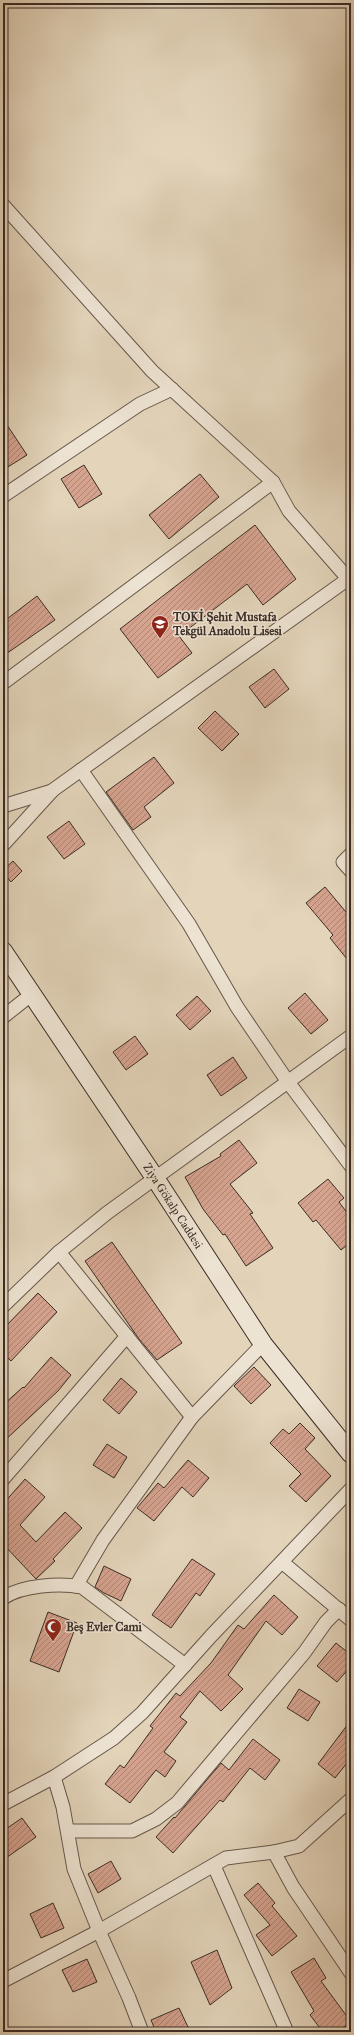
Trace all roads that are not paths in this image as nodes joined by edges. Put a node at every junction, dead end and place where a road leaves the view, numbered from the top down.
1 (3, 205) edge
2 (172, 389) junction
3 (273, 482) junction
4 (3, 496) edge
5 (349, 581) edge
6 (3, 683) edge
7 (81, 770) junction
8 (53, 790) junction
9 (3, 806) edge
10 (3, 845) edge
11 (351, 854) edge
12 (351, 872) edge
13 (3, 951) edge
14 (32, 994) junction
15 (3, 1017) edge
16 (351, 1036) edge
17 (288, 1082) junction
18 (351, 1166) edge
19 (155, 1178) junction
20 (59, 1252) junction
21 (3, 1306) edge
22 (127, 1336) junction
23 (263, 1344) junction
24 (192, 1416) junction
25 (351, 1454) edge
26 (3, 1479) edge
27 (351, 1489) edge
28 (282, 1562) junction
29 (76, 1586) junction
30 (5, 1592) edge
31 (339, 1609) junction
32 (351, 1620) edge
33 (185, 1665) junction
34 (54, 1777) junction
35 (351, 1799) edge
36 (3, 1804) edge
37 (68, 1831) junction
38 (274, 1852) junction
39 (214, 1866) junction
40 (99, 1932) junction
41 (349, 1966) edge
42 (3, 1981) edge
43 (142, 2032) edge
44 (287, 2032) edge

1 - 2 street
2 - 3 street
2 - 4 street
3 - 5 street
3 - 6 street
5 - 7 street
7 - 8 street
7 - 17 street
8 - 9 street
8 - 10 street
11 - 12 street
13 - 14 street, Ziya Gökalp Caddesi
14 - 15 street
14 - 19 street, Ziya Gökalp Caddesi
16 - 17 street
17 - 18 street
17 - 19 street
19 - 20 street
19 - 23 street, Ziya Gökalp Caddesi
20 - 21 street
20 - 22 street
22 - 24 street
22 - 26 street
23 - 24 street
23 - 25 street, Ziya Gökalp Caddesi
24 - 29 street
27 - 28 street
28 - 31 street
28 - 33 street
29 - 30 street
29 - 33 street
31 - 32 street
31 - 37 street
33 - 34 street
34 - 36 street
34 - 37 street
35 - 38 street
37 - 40 street
38 - 39 street
38 - 41 street
39 - 40 street
39 - 44 street
40 - 42 street
40 - 43 street

